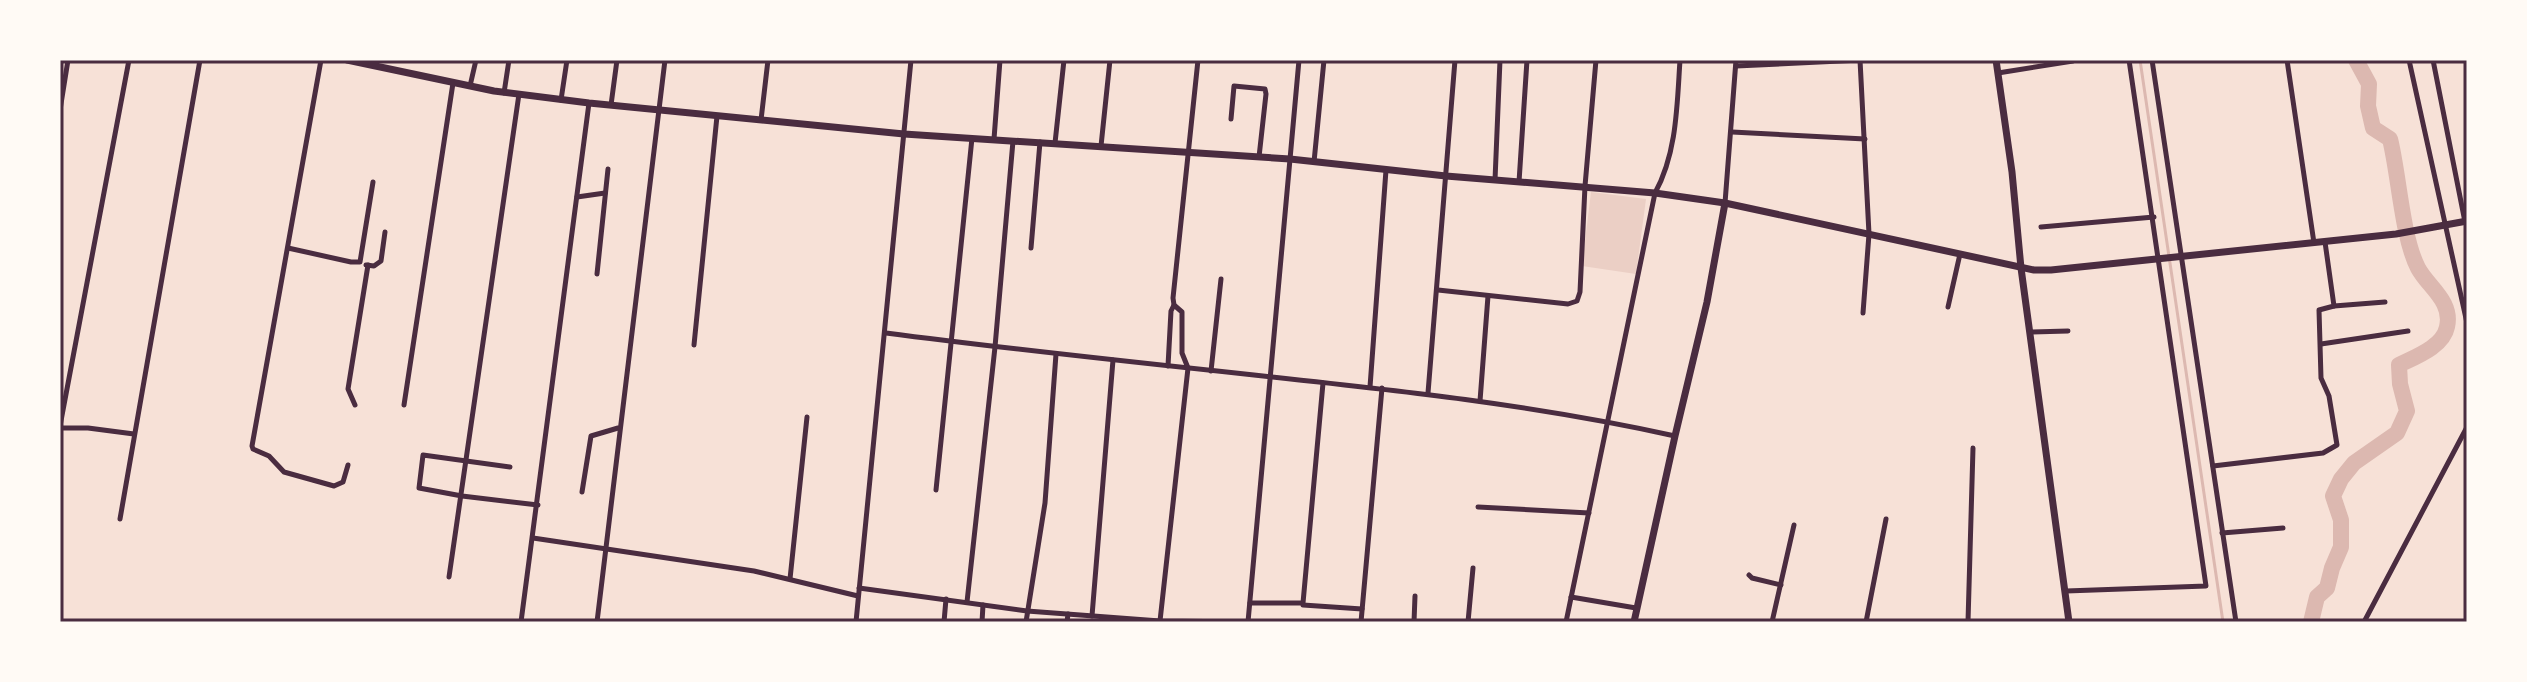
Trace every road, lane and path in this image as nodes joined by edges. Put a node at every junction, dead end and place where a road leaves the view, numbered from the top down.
1 (68, 60) edge
2 (129, 60) edge
3 (200, 60) edge
4 (321, 60) edge
5 (347, 60) edge
6 (476, 60) edge
7 (509, 60) edge
8 (567, 60) edge
9 (617, 60) edge
10 (665, 60) edge
11 (768, 60) edge
12 (911, 60) edge
13 (1000, 60) edge
14 (1064, 60) edge
15 (1110, 60) edge
16 (1198, 60) edge
17 (1299, 60) edge
18 (1324, 60) edge
19 (1455, 60) edge
20 (1500, 60) edge
21 (1527, 60) edge
22 (1596, 60) edge
23 (1680, 60) edge
24 (1860, 60) edge
25 (1996, 60) edge
26 (2129, 60) edge
27 (2152, 60) edge
28 (2287, 60) edge
29 (2409, 60) edge
30 (2433, 60) edge
31 (2073, 61) edge
32 (1736, 63) edge
33 (1998, 73) junction
34 (453, 83) junction
35 (470, 86) junction
36 (504, 93) junction
37 (519, 94) junction
38 (561, 100) junction
39 (589, 103) junction
40 (611, 105) junction
41 (60, 110) edge
42 (659, 110) junction
43 (717, 116) junction
44 (1231, 119) dead end
45 (761, 120) junction
46 (1732, 132) junction
47 (904, 134) junction
48 (972, 138) junction
49 (994, 139) junction
50 (1865, 139) junction
51 (1013, 141) junction
52 (1040, 142) junction
53 (1055, 143) junction
54 (1101, 146) junction
55 (1187, 151) junction
56 (1259, 157) junction
57 (1290, 159) junction
58 (1314, 162) junction
59 (608, 169) dead end
60 (1386, 170) junction
61 (1446, 176) junction
62 (1495, 180) junction
63 (373, 182) dead end
64 (1519, 182) junction
65 (1585, 186) junction
66 (605, 193) junction
67 (1655, 193) junction
68 (577, 197) junction
69 (1725, 203) junction
70 (2154, 217) junction
71 (2466, 222) edge
72 (2446, 226) junction
73 (2041, 227) dead end
74 (385, 232) dead end
75 (1869, 234) junction
76 (2325, 242) junction
77 (2314, 243) junction
78 (288, 248) junction
79 (1031, 248) dead end
80 (1960, 254) junction
81 (2161, 257) junction
82 (2178, 257) junction
83 (357, 263) junction
84 (368, 265) junction
85 (2021, 268) junction
86 (597, 274) dead end
87 (1221, 279) dead end
88 (1438, 290) junction
89 (1488, 296) junction
90 (2385, 302) dead end
91 (1174, 305) junction
92 (2334, 306) junction
93 (1948, 307) dead end
94 (1863, 313) dead end
95 (2467, 323) edge
96 (2068, 331) dead end
97 (2408, 331) dead end
98 (2030, 332) junction
99 (886, 333) junction
100 (952, 341) junction
101 (2321, 344) junction
102 (694, 345) dead end
103 (995, 347) junction
104 (1056, 354) junction
105 (1113, 360) junction
106 (1168, 366) junction
107 (1188, 368) junction
108 (1211, 371) junction
109 (1269, 377) junction
110 (1323, 383) junction
111 (1370, 387) junction
112 (1382, 388) junction
113 (1428, 393) junction
114 (1480, 401) junction
115 (355, 405) dead end
116 (404, 405) dead end
117 (807, 417) dead end
118 (1607, 420) junction
119 (60, 427) edge
120 (2467, 427) edge
121 (618, 428) junction
122 (134, 434) junction
123 (1675, 436) junction
124 (2464, 442) edge
125 (1973, 448) dead end
126 (467, 461) junction
127 (348, 465) dead end
128 (2213, 466) junction
129 (510, 467) dead end
130 (936, 490) dead end
131 (582, 492) dead end
132 (462, 496) junction
133 (538, 505) junction
134 (1478, 507) dead end
135 (1589, 513) junction
136 (120, 519) dead end
137 (1886, 519) dead end
138 (1794, 525) dead end
139 (2283, 528) dead end
140 (2222, 533) junction
141 (533, 538) junction
142 (606, 548) junction
143 (1473, 568) dead end
144 (1749, 575) dead end
145 (449, 577) dead end
146 (790, 579) junction
147 (1781, 585) junction
148 (859, 588) junction
149 (2066, 591) junction
150 (858, 596) junction
151 (1415, 596) dead end
152 (1571, 597) junction
153 (946, 599) junction
154 (967, 602) junction
155 (1250, 603) junction
156 (983, 605) junction
157 (1302, 605) junction
158 (1636, 608) junction
159 (1362, 609) junction
160 (1027, 611) junction
161 (1068, 614) junction
162 (1092, 616) junction
163 (1122, 620) edge
164 (1160, 621) edge
165 (521, 622) edge
166 (597, 622) edge
167 (856, 622) edge
168 (944, 622) edge
169 (982, 622) edge
170 (1026, 622) edge
171 (1067, 622) edge
172 (1183, 622) edge
173 (1248, 622) edge
174 (1361, 622) edge
175 (1414, 622) edge
176 (1468, 622) edge
177 (1566, 622) edge
178 (1634, 622) edge
179 (1772, 622) edge
180 (1866, 622) edge
181 (1968, 622) edge
182 (2069, 622) edge
183 (2236, 622) edge
184 (2364, 622) edge

1 - 41 street
2 - 119 street
3 - 122 street
4 - 78 street
5 - 34 street
6 - 35 street
7 - 36 street
8 - 38 street
9 - 40 street
10 - 42 street
11 - 45 street
12 - 47 street
13 - 49 street
14 - 53 street
15 - 54 street
16 - 55 street
17 - 57 street
18 - 58 street
19 - 61 street
20 - 62 street
21 - 64 street
22 - 65 street
23 - 67 street
24 - 32 street
24 - 50 street
25 - 33 street
26 - 70 street
27 - 82 street
28 - 77 street
29 - 72 street
30 - 71 street
31 - 33 street
32 - 46 street
33 - 85 street
34 - 35 street
34 - 116 street
35 - 36 street
36 - 37 street
37 - 38 street
37 - 126 street
38 - 39 street
39 - 40 street
39 - 68 street
40 - 42 street
42 - 43 street
42 - 121 street
43 - 45 street
43 - 102 street
44 - 56 street
45 - 47 street
46 - 50 street
46 - 69 street
47 - 48 street
47 - 99 street
48 - 49 street
48 - 100 street
49 - 51 street
50 - 75 street
51 - 52 street
51 - 103 street
52 - 53 street
52 - 79 street
53 - 54 street
54 - 55 street
55 - 56 street
55 - 91 street
56 - 57 street
57 - 58 street
57 - 109 street
58 - 60 street
59 - 66 street
60 - 61 street
60 - 111 street
61 - 62 street
61 - 88 street
62 - 64 street
63 - 83 street
64 - 65 street
65 - 67 street
65 - 89 street
66 - 68 street
66 - 86 street
67 - 69 street
67 - 118 street
68 - 133 street
69 - 75 street
69 - 123 street
70 - 73 street
70 - 81 street
71 - 72 street
72 - 76 street
72 - 95 street
74 - 84 street
75 - 80 street
75 - 94 street
76 - 77 street
76 - 92 street
77 - 82 street
78 - 83 street
78 - 127 street
80 - 85 street
80 - 93 street
81 - 82 street
81 - 85 street
81 - 149 street
82 - 128 street
83 - 84 street
84 - 115 street
85 - 98 street
87 - 108 street
88 - 89 street
88 - 113 street
89 - 114 street
90 - 92 street
91 - 106 street
91 - 107 street
92 - 101 street
96 - 98 street
97 - 101 street
98 - 149 street
99 - 100 street
99 - 148 street
100 - 103 street
100 - 130 street
101 - 128 street
103 - 104 street
103 - 154 street
104 - 105 street
104 - 160 street
105 - 106 street
105 - 162 street
106 - 107 street
107 - 108 street
107 - 164 street
108 - 109 street
109 - 110 street
109 - 155 street
110 - 111 street
110 - 157 street
111 - 112 street
112 - 113 street
112 - 159 street
113 - 114 street
114 - 118 street
117 - 146 street
118 - 123 street
118 - 135 street
119 - 122 street
120 - 124 street
121 - 131 street
121 - 142 street
122 - 136 street
123 - 158 street
124 - 184 street
125 - 181 street
126 - 129 street
126 - 132 street
126 - 132 street
128 - 140 street
132 - 133 street
132 - 145 street
133 - 141 street
134 - 135 street
135 - 152 street
137 - 180 street
138 - 147 street
139 - 140 street
140 - 183 street
141 - 142 street
141 - 165 street
142 - 146 street
142 - 166 street
143 - 176 street
144 - 147 street
146 - 150 street
147 - 179 street
148 - 150 street
148 - 153 street
149 - 182 street
150 - 167 street
151 - 175 street
152 - 158 street
152 - 177 street
153 - 154 street
153 - 168 street
154 - 156 street
155 - 157 street
155 - 173 street
156 - 160 street
156 - 169 street
157 - 159 street
158 - 178 street
159 - 174 street
160 - 161 street
160 - 170 street
161 - 162 street
161 - 171 street
162 - 163 street
163 - 164 street
164 - 172 street
172 - 173 street

